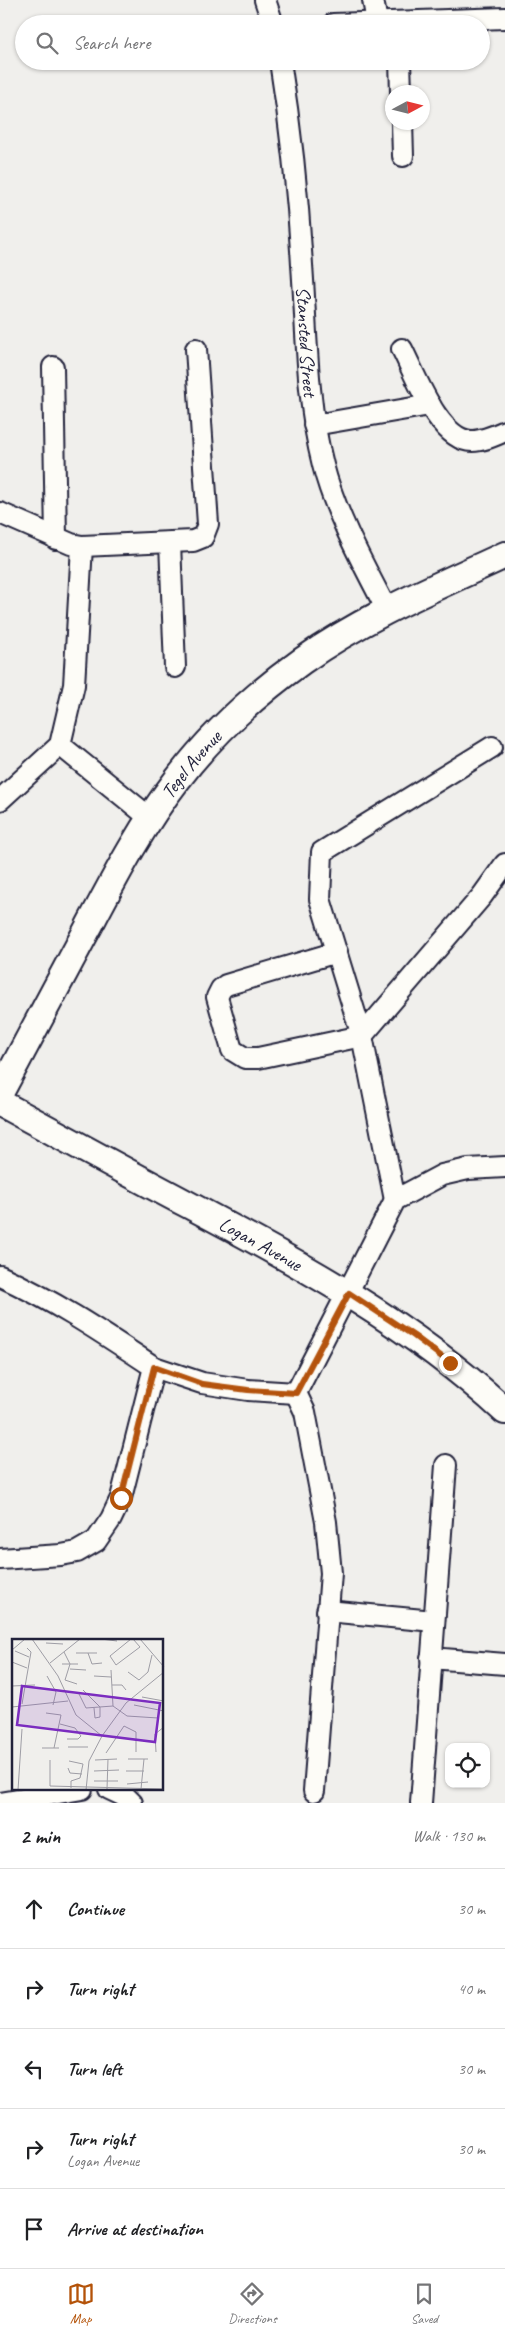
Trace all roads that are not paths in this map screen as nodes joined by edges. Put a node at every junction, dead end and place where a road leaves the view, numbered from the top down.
1 (265, 0) edge
2 (373, 0) edge
3 (270, 15) edge
4 (376, 15) edge
5 (505, 18) edge
6 (490, 19) edge
7 (281, 70) edge
8 (400, 70) edge
9 (401, 85) edge
10 (402, 130) edge
11 (403, 156) dead end
12 (196, 349) dead end
13 (402, 349) dead end
14 (53, 367) dead end
15 (430, 405) junction
16 (314, 425) junction
17 (505, 431) edge
18 (0, 514) edge
19 (56, 539) junction
20 (170, 543) junction
21 (82, 546) junction
22 (505, 554) edge
23 (387, 610) junction
24 (175, 667) dead end
25 (60, 745) junction
26 (492, 747) dead end
27 (0, 800) edge
28 (150, 818) junction
29 (505, 864) edge
30 (337, 952) junction
31 (362, 1036) junction
32 (0, 1093) edge
33 (0, 1103) edge
34 (505, 1167) edge
35 (395, 1200) junction
36 (0, 1276) edge
37 (349, 1293) junction
38 (154, 1367) junction
39 (296, 1393) junction
40 (505, 1410) edge
41 (446, 1465) dead end
42 (0, 1559) edge
43 (327, 1611) junction
44 (434, 1621) junction
45 (431, 1658) junction
46 (505, 1664) edge
47 (76, 1790) edge
48 (111, 1790) edge
49 (314, 1791) dead end
50 (0, 1803) edge
51 (132, 1803) edge
52 (421, 1803) edge

1 - 3 street
2 - 4 street
5 - 6 street
7 - 16 street, Stansted Street
8 - 9 street
10 - 11 street
12 - 20 street
13 - 15 street
14 - 19 street
15 - 16 street
15 - 17 street
16 - 23 street, Stansted Street
18 - 19 street
19 - 21 street
20 - 21 street
20 - 24 street
21 - 25 street
22 - 23 street, Tegel Avenue
23 - 28 street, Tegel Avenue
25 - 27 street
25 - 28 street
26 - 30 street
28 - 32 street, Tegel Avenue
29 - 31 street
30 - 31 street
30 - 31 street
31 - 35 street
33 - 37 street, Logan Avenue
34 - 35 street
35 - 37 street
36 - 38 street
37 - 39 street
37 - 40 street, Logan Avenue
38 - 39 street
38 - 42 street
39 - 43 street
41 - 44 street
43 - 44 street
43 - 49 street
44 - 45 street
45 - 46 street
45 - 52 street
47 - 50 street
48 - 51 street

